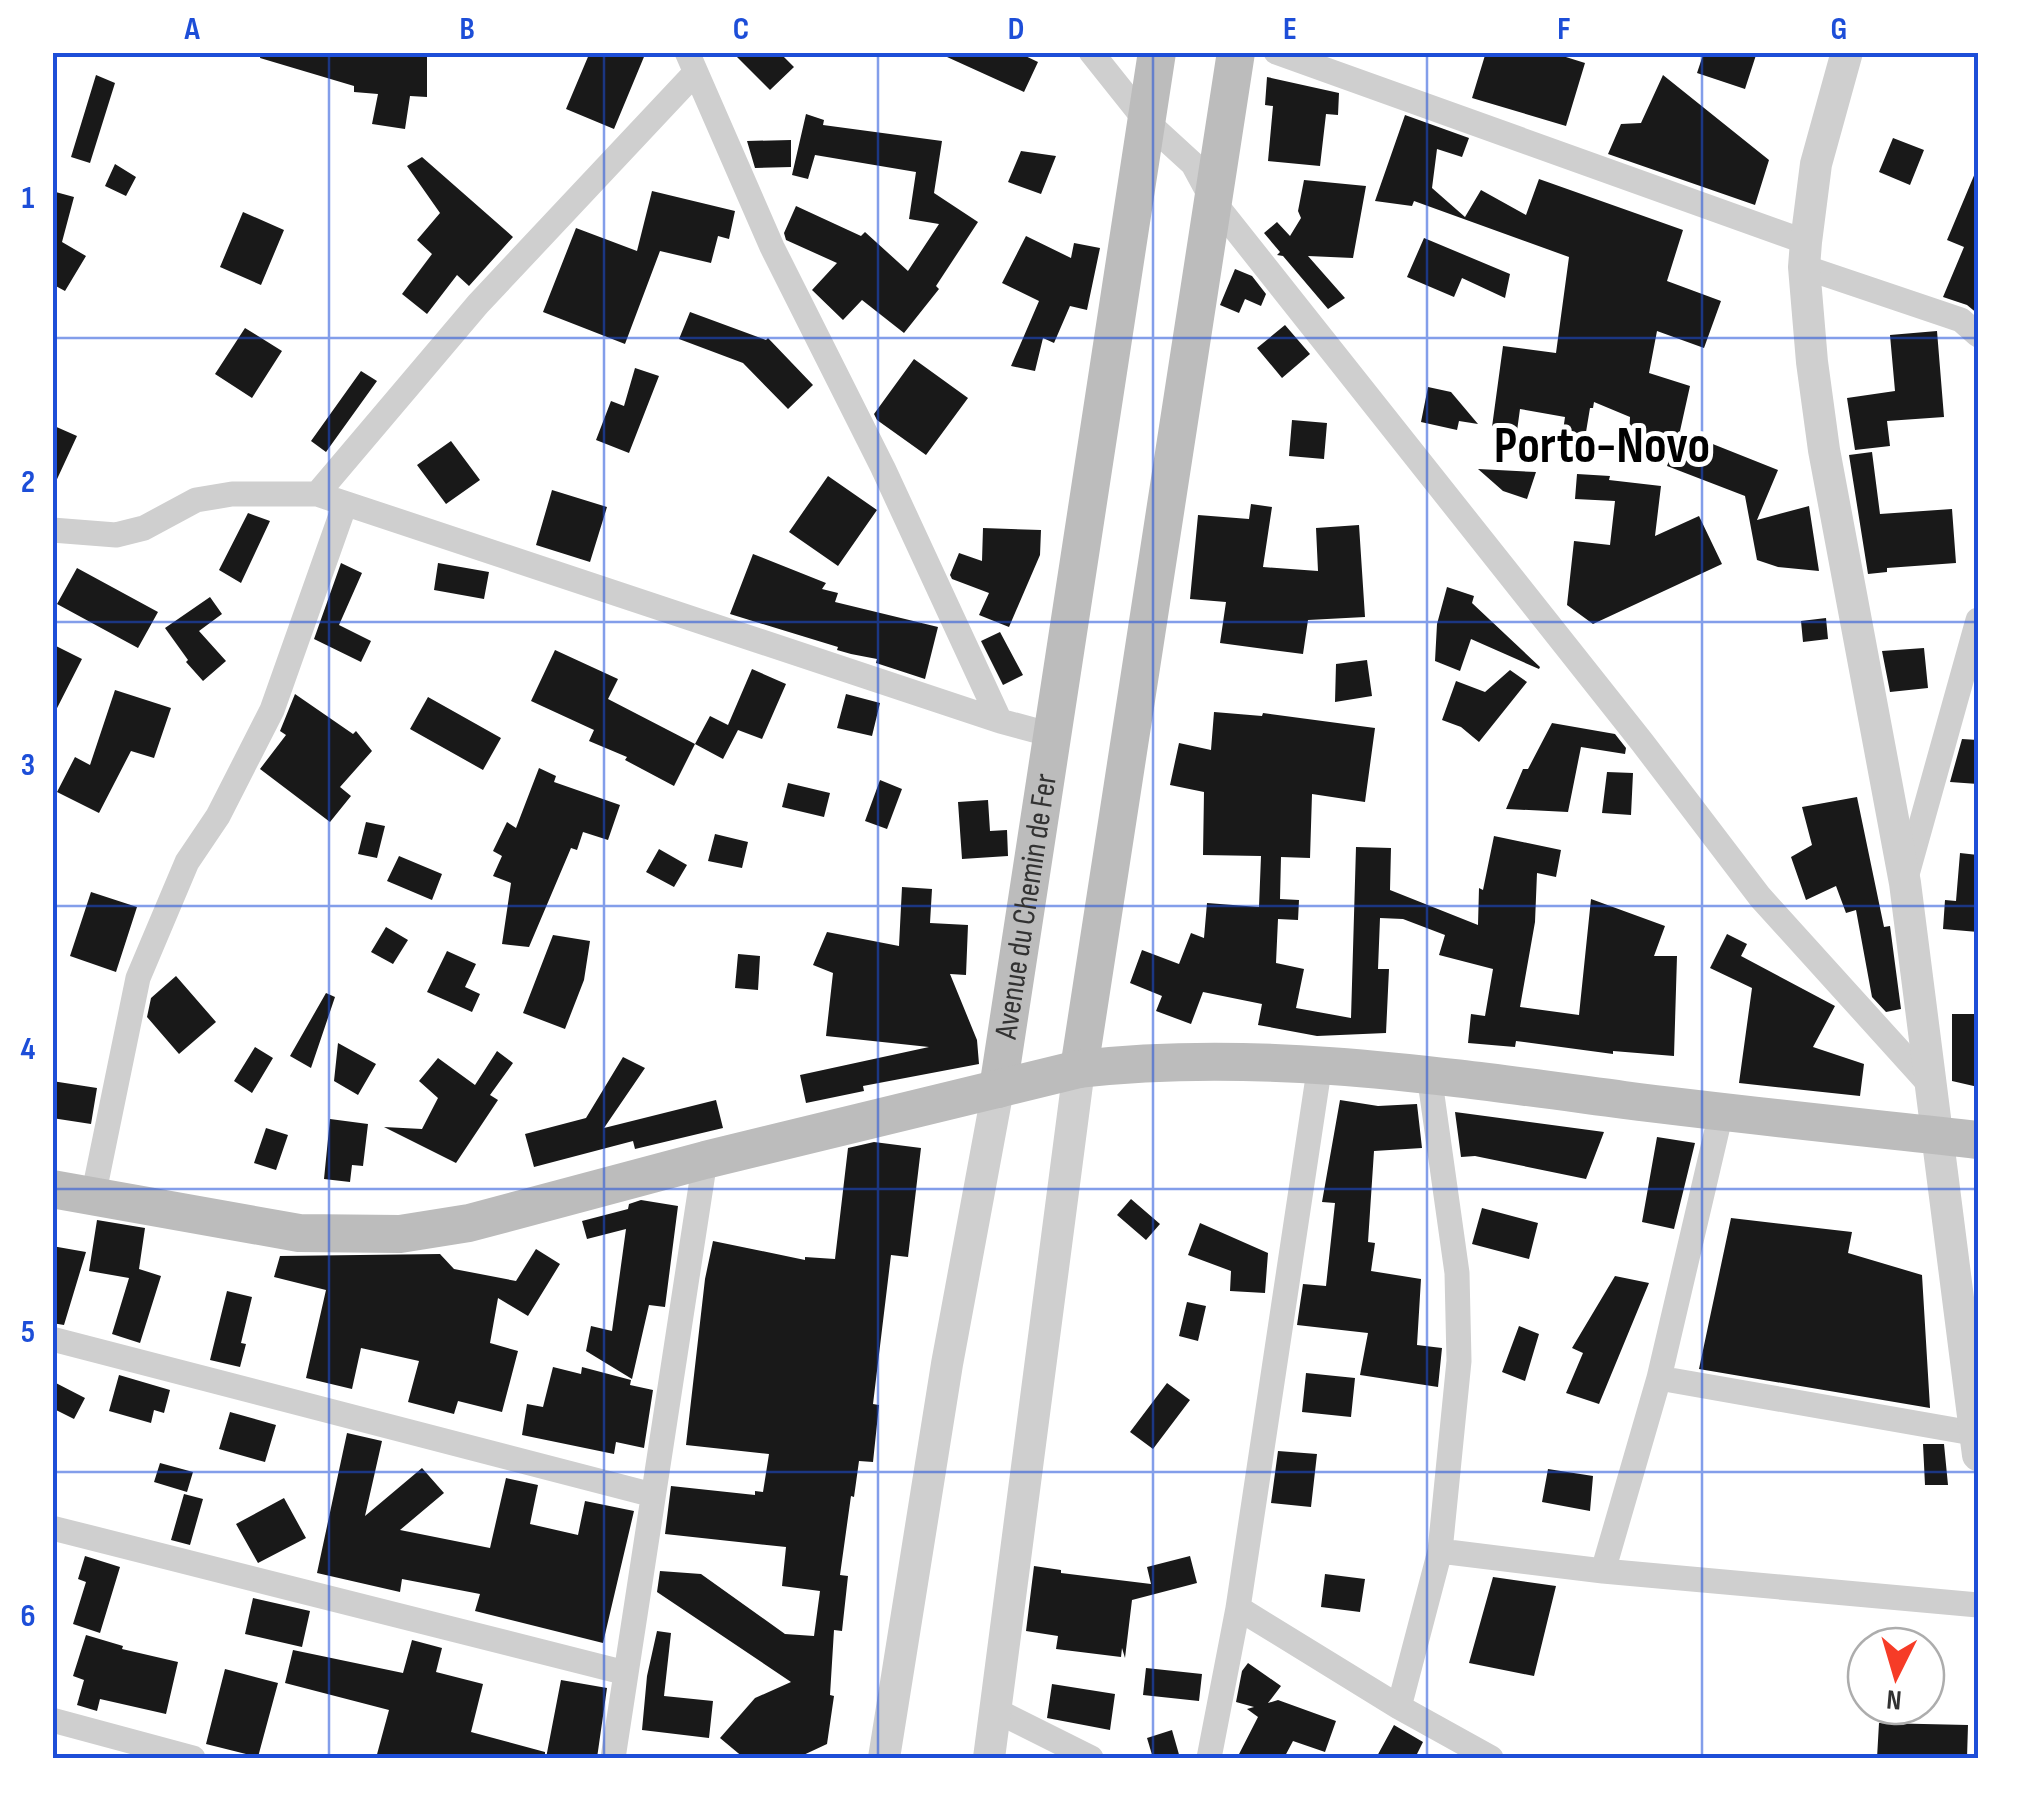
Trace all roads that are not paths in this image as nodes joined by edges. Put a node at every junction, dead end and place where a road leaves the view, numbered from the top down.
1 (1091, 52) edge
2 (1156, 52) edge
3 (1236, 52) edge
4 (1276, 52) edge
5 (1847, 52) edge
6 (691, 63) edge
7 (1146, 121) junction
8 (1213, 201) junction
9 (1805, 254) junction
10 (1978, 335) edge
11 (318, 494) junction
12 (345, 504) junction
13 (52, 530) edge
14 (1978, 620) edge
15 (1000, 721) junction
16 (1052, 735) junction
17 (1905, 883) junction
18 (1320, 1064) junction
19 (1079, 1069) junction
20 (1429, 1074) junction
21 (1932, 1087) junction
22 (998, 1089) junction
23 (1721, 1112) junction
24 (1936, 1135) junction
25 (1978, 1140) edge
26 (705, 1160) junction
27 (52, 1189) edge
28 (94, 1197) junction
29 (52, 1339) edge
30 (1659, 1378) junction
31 (1978, 1441) edge
32 (654, 1494) junction
33 (52, 1528) edge
34 (1440, 1550) junction
35 (1603, 1571) junction
36 (1978, 1605) edge
37 (1238, 1608) junction
38 (626, 1673) junction
39 (1399, 1707) junction
40 (998, 1711) junction
41 (52, 1720) edge
42 (193, 1758) edge
43 (613, 1758) edge
44 (884, 1758) edge
45 (989, 1758) edge
46 (1091, 1758) edge
47 (1209, 1758) edge
48 (1490, 1758) edge

1 - 7 street
2 - 7 main road, Avenue du Chemin de Fer
3 - 8 main road
4 - 9 street
5 - 9 street
6 - 11 street
6 - 15 street
7 - 8 street
7 - 16 main road, Avenue du Chemin de Fer
8 - 19 main road
8 - 21 street
9 - 10 street
9 - 17 street
11 - 12 street
11 - 13 street
12 - 15 street
12 - 28 street
14 - 17 street
15 - 16 street
16 - 22 main road, Avenue du Chemin de Fer
17 - 21 street
18 - 19 main road
18 - 20 main road
18 - 37 street
19 - 22 main road
19 - 40 street
20 - 23 main road
20 - 34 street
21 - 24 street
22 - 26 main road
22 - 44 street, Avenue du Chemin de Fer
23 - 24 main road
23 - 30 street
24 - 25 main road
24 - 31 street
26 - 28 main road
26 - 32 street
27 - 28 main road
29 - 32 street
30 - 31 street
30 - 35 street
32 - 38 street
33 - 38 street
34 - 35 street
34 - 39 street
35 - 36 street
37 - 39 street
37 - 47 street
38 - 43 street
39 - 48 street
40 - 45 street
40 - 46 street
41 - 42 street

